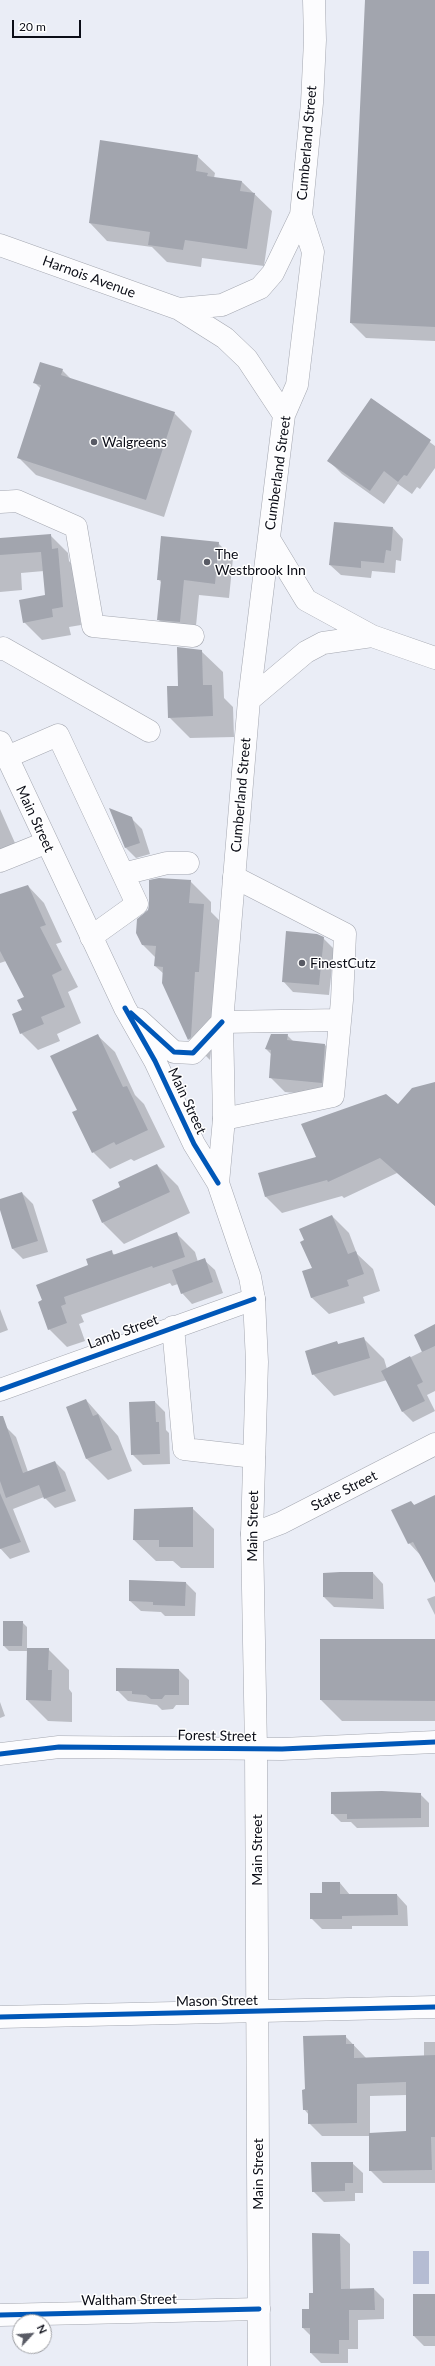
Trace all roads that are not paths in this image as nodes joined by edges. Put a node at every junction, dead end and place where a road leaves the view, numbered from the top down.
1 (314, 0) edge
2 (301, 215) junction
3 (0, 245) edge
4 (179, 309) junction
5 (284, 415) junction
6 (0, 502) edge
7 (270, 539) junction
8 (193, 636) dead end
9 (372, 636) junction
10 (0, 649) edge
11 (435, 658) edge
12 (249, 700) junction
13 (149, 731) dead end
14 (3, 750) edge
15 (45, 843) junction
16 (0, 861) edge
17 (188, 863) dead end
18 (123, 874) junction
19 (234, 877) junction
20 (92, 937) junction
21 (125, 1008) junction
22 (340, 1020) junction
23 (222, 1022) junction
24 (224, 1119) junction
25 (218, 1183) junction
26 (254, 1299) junction
27 (172, 1327) junction
28 (0, 1390) edge
29 (435, 1444) edge
30 (254, 1457) junction
31 (252, 1534) junction
32 (435, 1742) edge
33 (256, 1749) junction
34 (0, 1754) edge
35 (435, 2007) edge
36 (258, 2012) junction
37 (0, 2017) edge
38 (259, 2309) junction
39 (0, 2315) edge
40 (259, 2366) edge

1 - 2 main road, Cumberland Street
2 - 4 main road, Harnois Avenue
2 - 5 main road, Cumberland Street
3 - 4 main road, Harnois Avenue
4 - 5 main road, Harnois Avenue
5 - 7 main road, Cumberland Street
6 - 8 main road
7 - 9 main road
7 - 12 main road, Cumberland Street
9 - 11 main road
9 - 12 main road
10 - 13 main road
12 - 19 main road, Cumberland Street
14 - 15 main road, Main Street
14 - 18 main road
15 - 16 main road
15 - 20 main road, Main Street
17 - 18 main road
18 - 20 main road
19 - 22 main road
19 - 23 main road, Cumberland Street
20 - 21 main road, Main Street
21 - 23 main road
21 - 25 main road, Main Street
22 - 23 main road
22 - 24 main road
23 - 24 main road, Cumberland Street
24 - 25 main road, Cumberland Street
25 - 26 main road, Main Street
26 - 27 main road, Lamb Street
26 - 30 main road, Main Street
27 - 28 main road, Lamb Street
27 - 30 main road
29 - 31 main road, State Street
30 - 31 main road, Main Street
31 - 33 main road, Main Street
32 - 33 main road, Forest Street
33 - 34 main road, Forest Street
33 - 36 main road, Main Street
35 - 36 main road, Mason Street
36 - 37 main road, Mason Street
36 - 38 main road, Main Street
38 - 39 main road, Waltham Street
38 - 40 main road, Main Street

